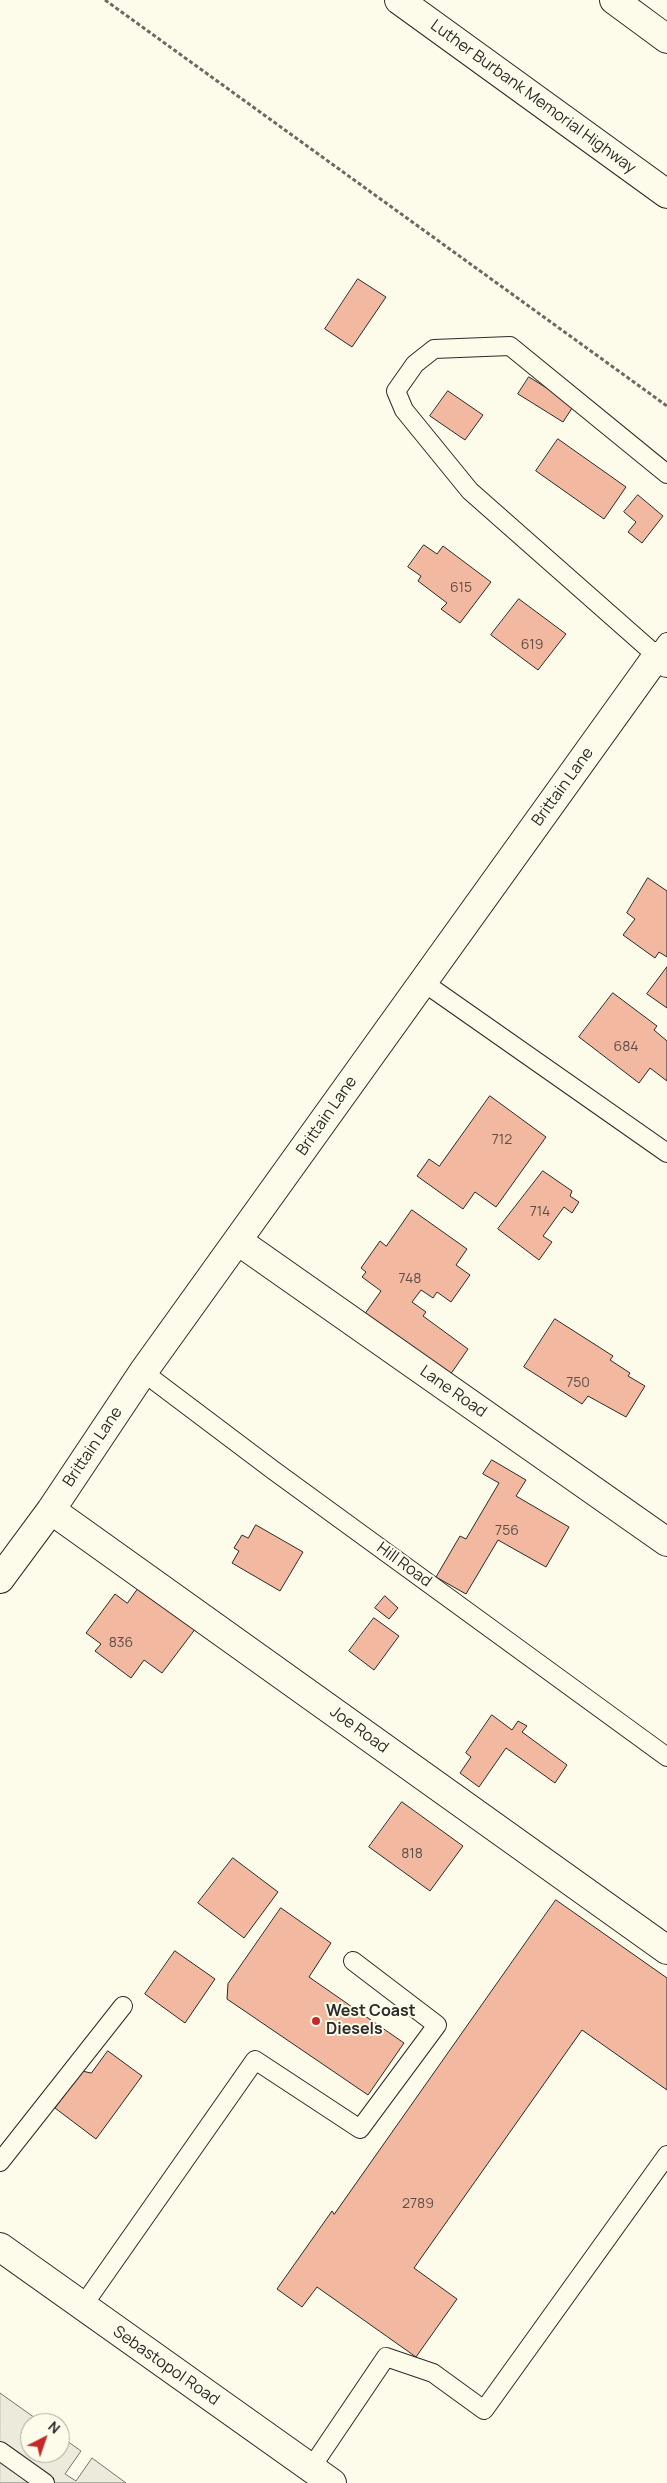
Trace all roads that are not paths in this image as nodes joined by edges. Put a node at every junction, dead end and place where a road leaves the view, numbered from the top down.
1 (400, 0) edge
2 (614, 0) edge
3 (667, 39) edge
4 (667, 194) edge
5 (667, 474) edge
6 (664, 654) edge
7 (423, 982) junction
8 (667, 1153) edge
9 (238, 1241) junction
10 (143, 1372) junction
11 (51, 1510) junction
12 (667, 1542) edge
13 (0, 1579) edge
14 (667, 1757) edge
15 (667, 1950) edge
16 (353, 1961) dead end
17 (122, 2006) dead end
18 (667, 2156) edge
19 (0, 2162) edge
20 (0, 2247) edge
21 (82, 2307) junction
22 (0, 2451) edge
23 (321, 2475) edge
24 (45, 2483) edge

1 - 4 main road, Luther Burbank Memorial Highway
2 - 3 main road
5 - 6 lane
6 - 7 main road, Brittain Lane
7 - 8 lane
7 - 9 main road, Brittain Lane
9 - 10 main road, Brittain Lane
9 - 12 main road, Lane Road
10 - 11 main road, Brittain Lane
10 - 14 lane, Hill Road
11 - 13 main road, Brittain Lane
11 - 15 main road, Joe Road
16 - 21 lane
17 - 19 lane
18 - 23 lane
20 - 21 main road, Sebastopol Road
21 - 23 main road, Sebastopol Road
22 - 24 lane

